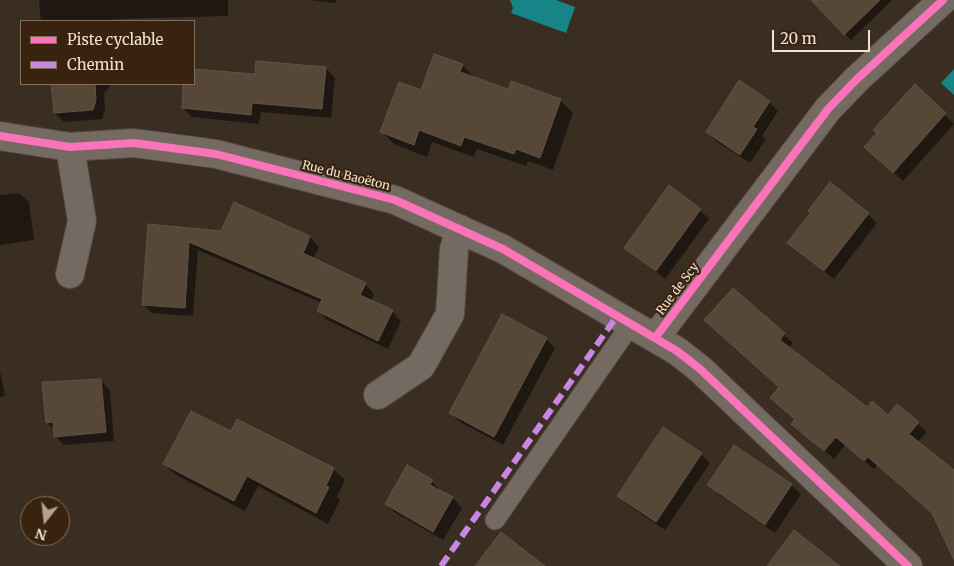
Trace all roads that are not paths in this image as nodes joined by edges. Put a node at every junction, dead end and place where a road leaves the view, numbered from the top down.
1 (944, 0) edge
2 (0, 133) edge
3 (70, 146) junction
4 (460, 229) junction
5 (70, 274) dead end
6 (631, 324) junction
7 (655, 338) junction
8 (378, 395) dead end
9 (495, 520) dead end
10 (908, 566) edge

1 - 7 street, Rue de Scy
2 - 3 street, Rue du Baoëton
3 - 4 street, Rue du Baoëton
3 - 5 street
4 - 6 street, Rue du Baoëton
4 - 8 street
6 - 7 street, Rue du Baoëton
6 - 9 lane
7 - 10 street

